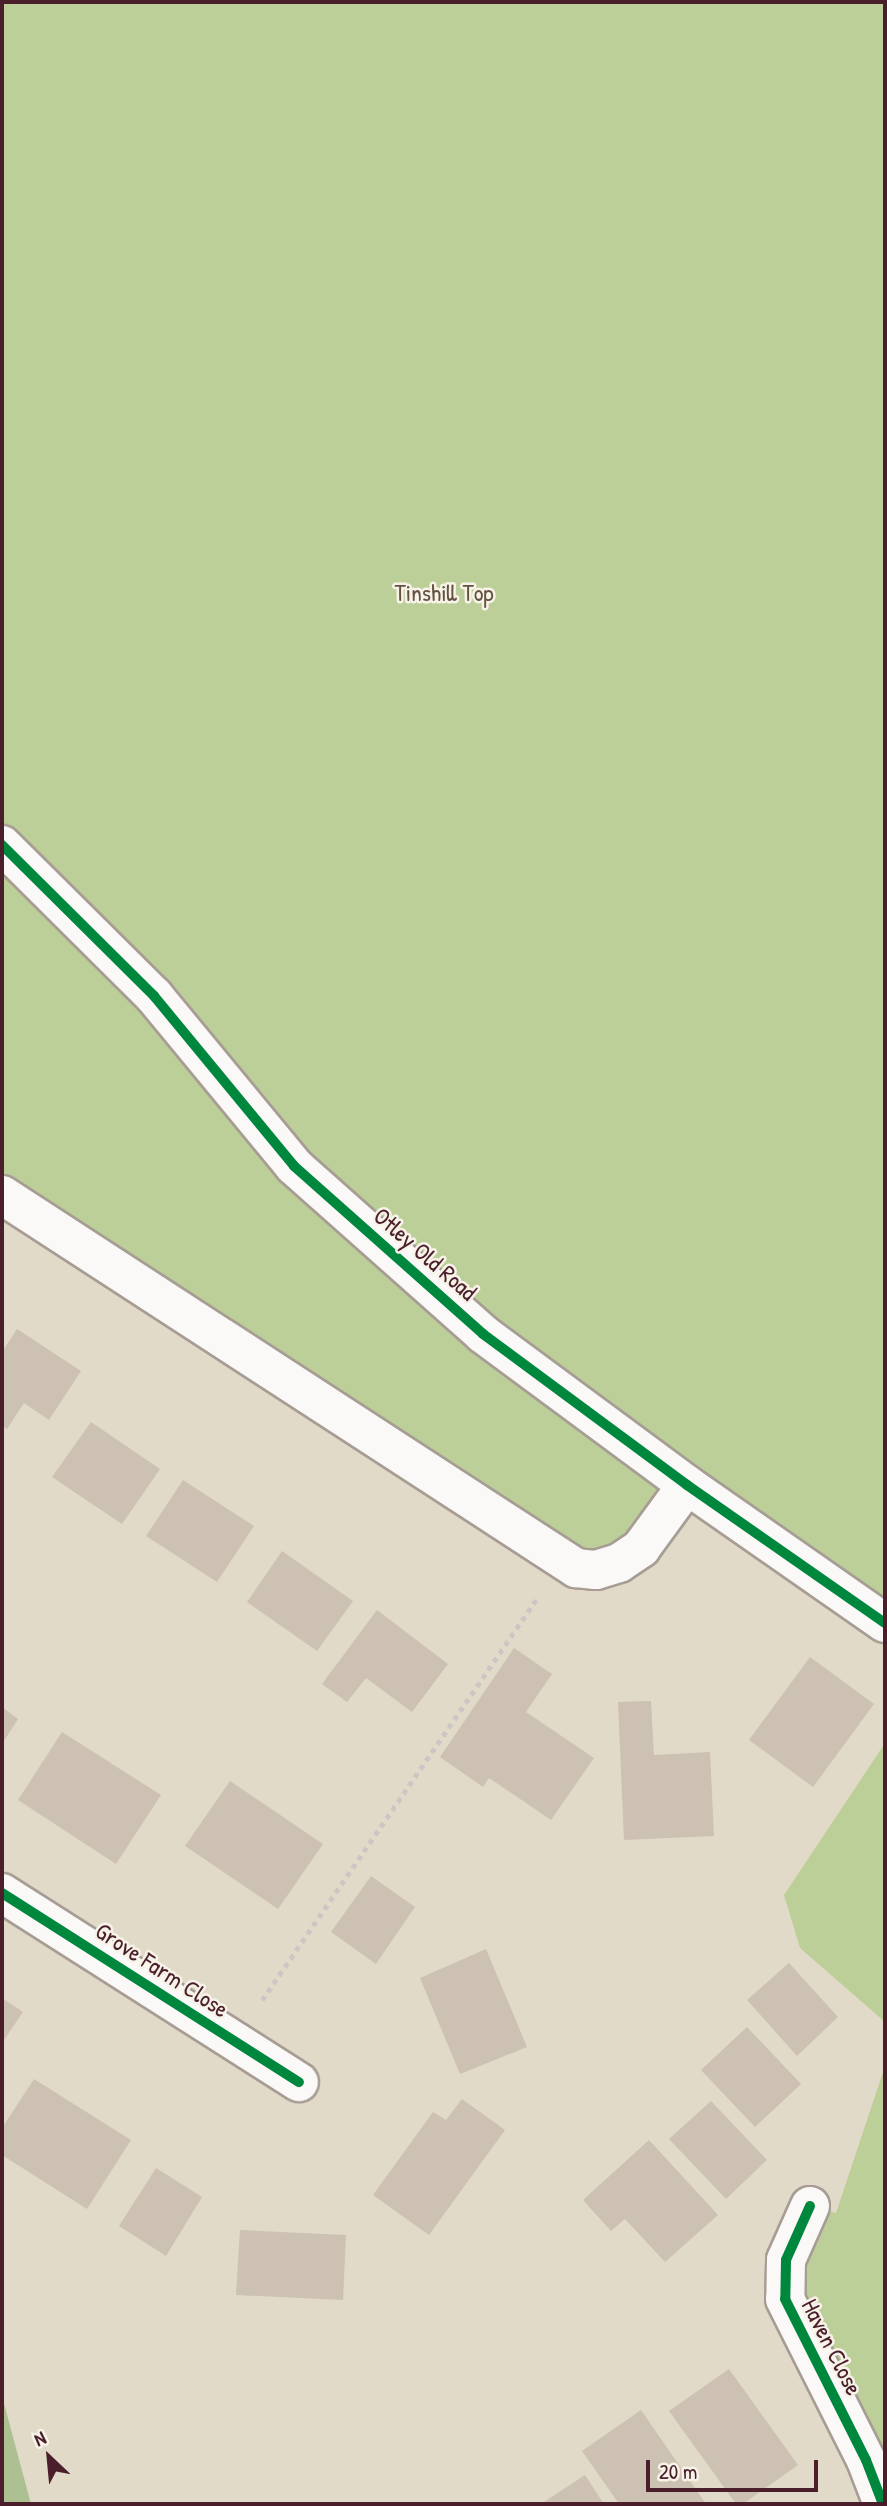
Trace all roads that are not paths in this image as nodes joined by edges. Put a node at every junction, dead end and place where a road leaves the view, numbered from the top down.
1 (2, 845) edge
2 (2, 1195) edge
3 (687, 1485) junction
4 (885, 1623) edge
5 (2, 1893) edge
6 (299, 2082) dead end
7 (810, 2206) dead end
8 (883, 2504) edge

1 - 3 street, Otley Old Road
2 - 3 street
3 - 4 street, Otley Old Road
5 - 6 street, Grove Farm Close
7 - 8 street, Haven Close

